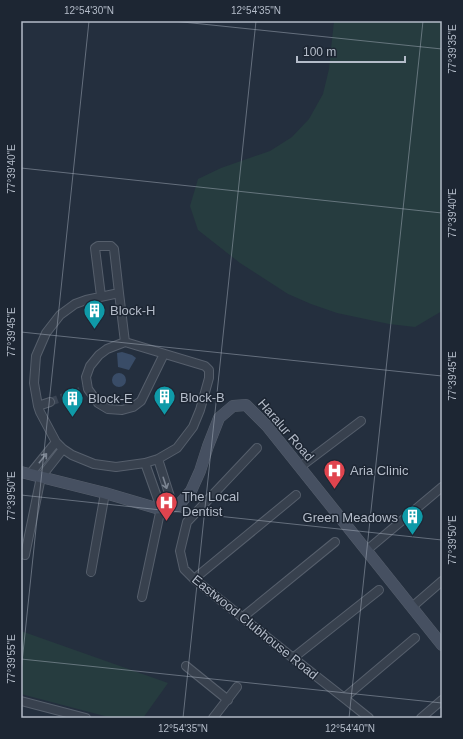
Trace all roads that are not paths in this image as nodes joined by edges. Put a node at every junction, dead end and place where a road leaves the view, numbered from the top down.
1 (119, 293) junction
2 (101, 296) junction
3 (125, 342) junction
4 (164, 354) junction
5 (50, 402) tunnel mouth
6 (38, 406) junction
7 (361, 421) dead end
8 (56, 442) junction
9 (257, 448) dead end
10 (63, 449) junction
11 (158, 459) junction
12 (145, 463) junction
13 (300, 466) junction
14 (25, 473) edge
15 (41, 477) junction
16 (442, 487) edge
17 (105, 493) junction
18 (296, 495) dead end
19 (167, 507) junction
20 (335, 542) dead end
21 (367, 550) junction
22 (25, 555) dead end
23 (91, 572) dead end
24 (194, 579) junction
25 (442, 581) edge
26 (379, 590) dead end
27 (142, 597) dead end
28 (412, 607) junction
29 (242, 617) junction
30 (415, 638) dead end
31 (442, 645) edge
32 (293, 658) junction
33 (186, 666) dead end
34 (238, 687) dead end
35 (344, 698) junction
36 (228, 700) junction
37 (442, 700) edge
38 (21, 701) edge
39 (86, 718) edge
40 (213, 718) edge
41 (369, 718) edge
42 (421, 718) edge

1 - 2 street
1 - 2 street
1 - 3 street
2 - 6 street
3 - 4 street
3 - 4 street
4 - 11 street
5 - 6 street
6 - 8 street
7 - 13 street
8 - 10 street
14 -> 8 street
9 - 24 street, Eastwood Clubhouse Road
10 - 12 street
10 - 15 street
11 - 12 street
11 -> 19 street
12 - 19 street
13 - 19 street, Haralur Road
13 - 21 street, Haralur Road
14 - 15 street
15 - 17 street
15 - 22 street
16 - 21 street
17 - 19 street
17 - 23 street
18 - 24 street
19 - 27 street
20 - 29 street
21 - 28 street, Haralur Road
24 - 29 street, Eastwood Clubhouse Road
25 - 28 street
26 - 32 street
28 - 31 street, Haralur Road
29 - 32 street, Eastwood Clubhouse Road
30 - 35 street
32 - 35 street, Eastwood Clubhouse Road
33 - 36 street
34 - 36 street
35 - 41 street, Eastwood Clubhouse Road
36 - 40 street
37 - 42 street
38 - 39 street

